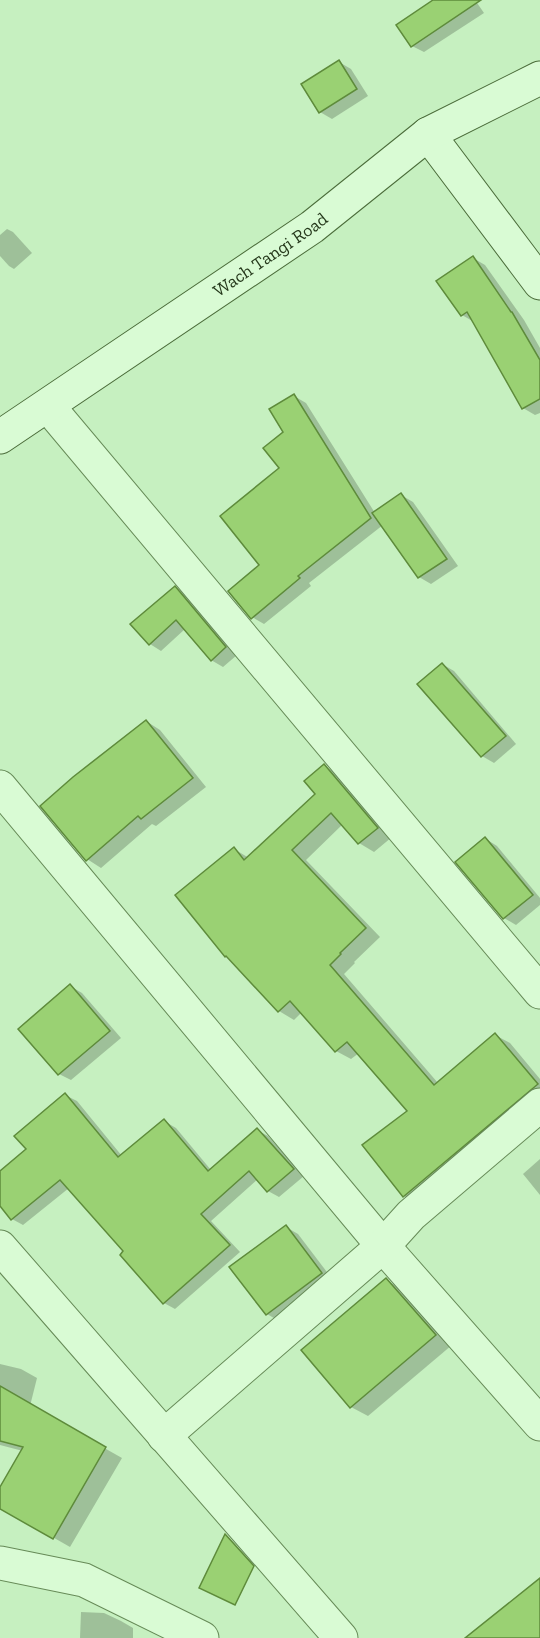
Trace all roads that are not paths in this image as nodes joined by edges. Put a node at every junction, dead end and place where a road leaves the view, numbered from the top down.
1 (540, 78) edge
2 (428, 134) junction
3 (540, 283) edge
4 (48, 406) junction
5 (0, 437) edge
6 (0, 787) edge
7 (540, 992) edge
8 (540, 1105) edge
9 (383, 1246) junction
10 (0, 1247) edge
11 (540, 1424) edge
12 (164, 1436) junction
13 (0, 1563) edge
14 (202, 1638) edge
15 (341, 1638) edge

1 - 2 street, Wach Tangi Road
2 - 3 street
2 - 4 street, Wach Tangi Road
4 - 5 street, Wach Tangi Road
4 - 7 street
6 - 9 street
8 - 9 street
9 - 11 street
9 - 12 street
10 - 12 street
12 - 15 street
13 - 14 street

